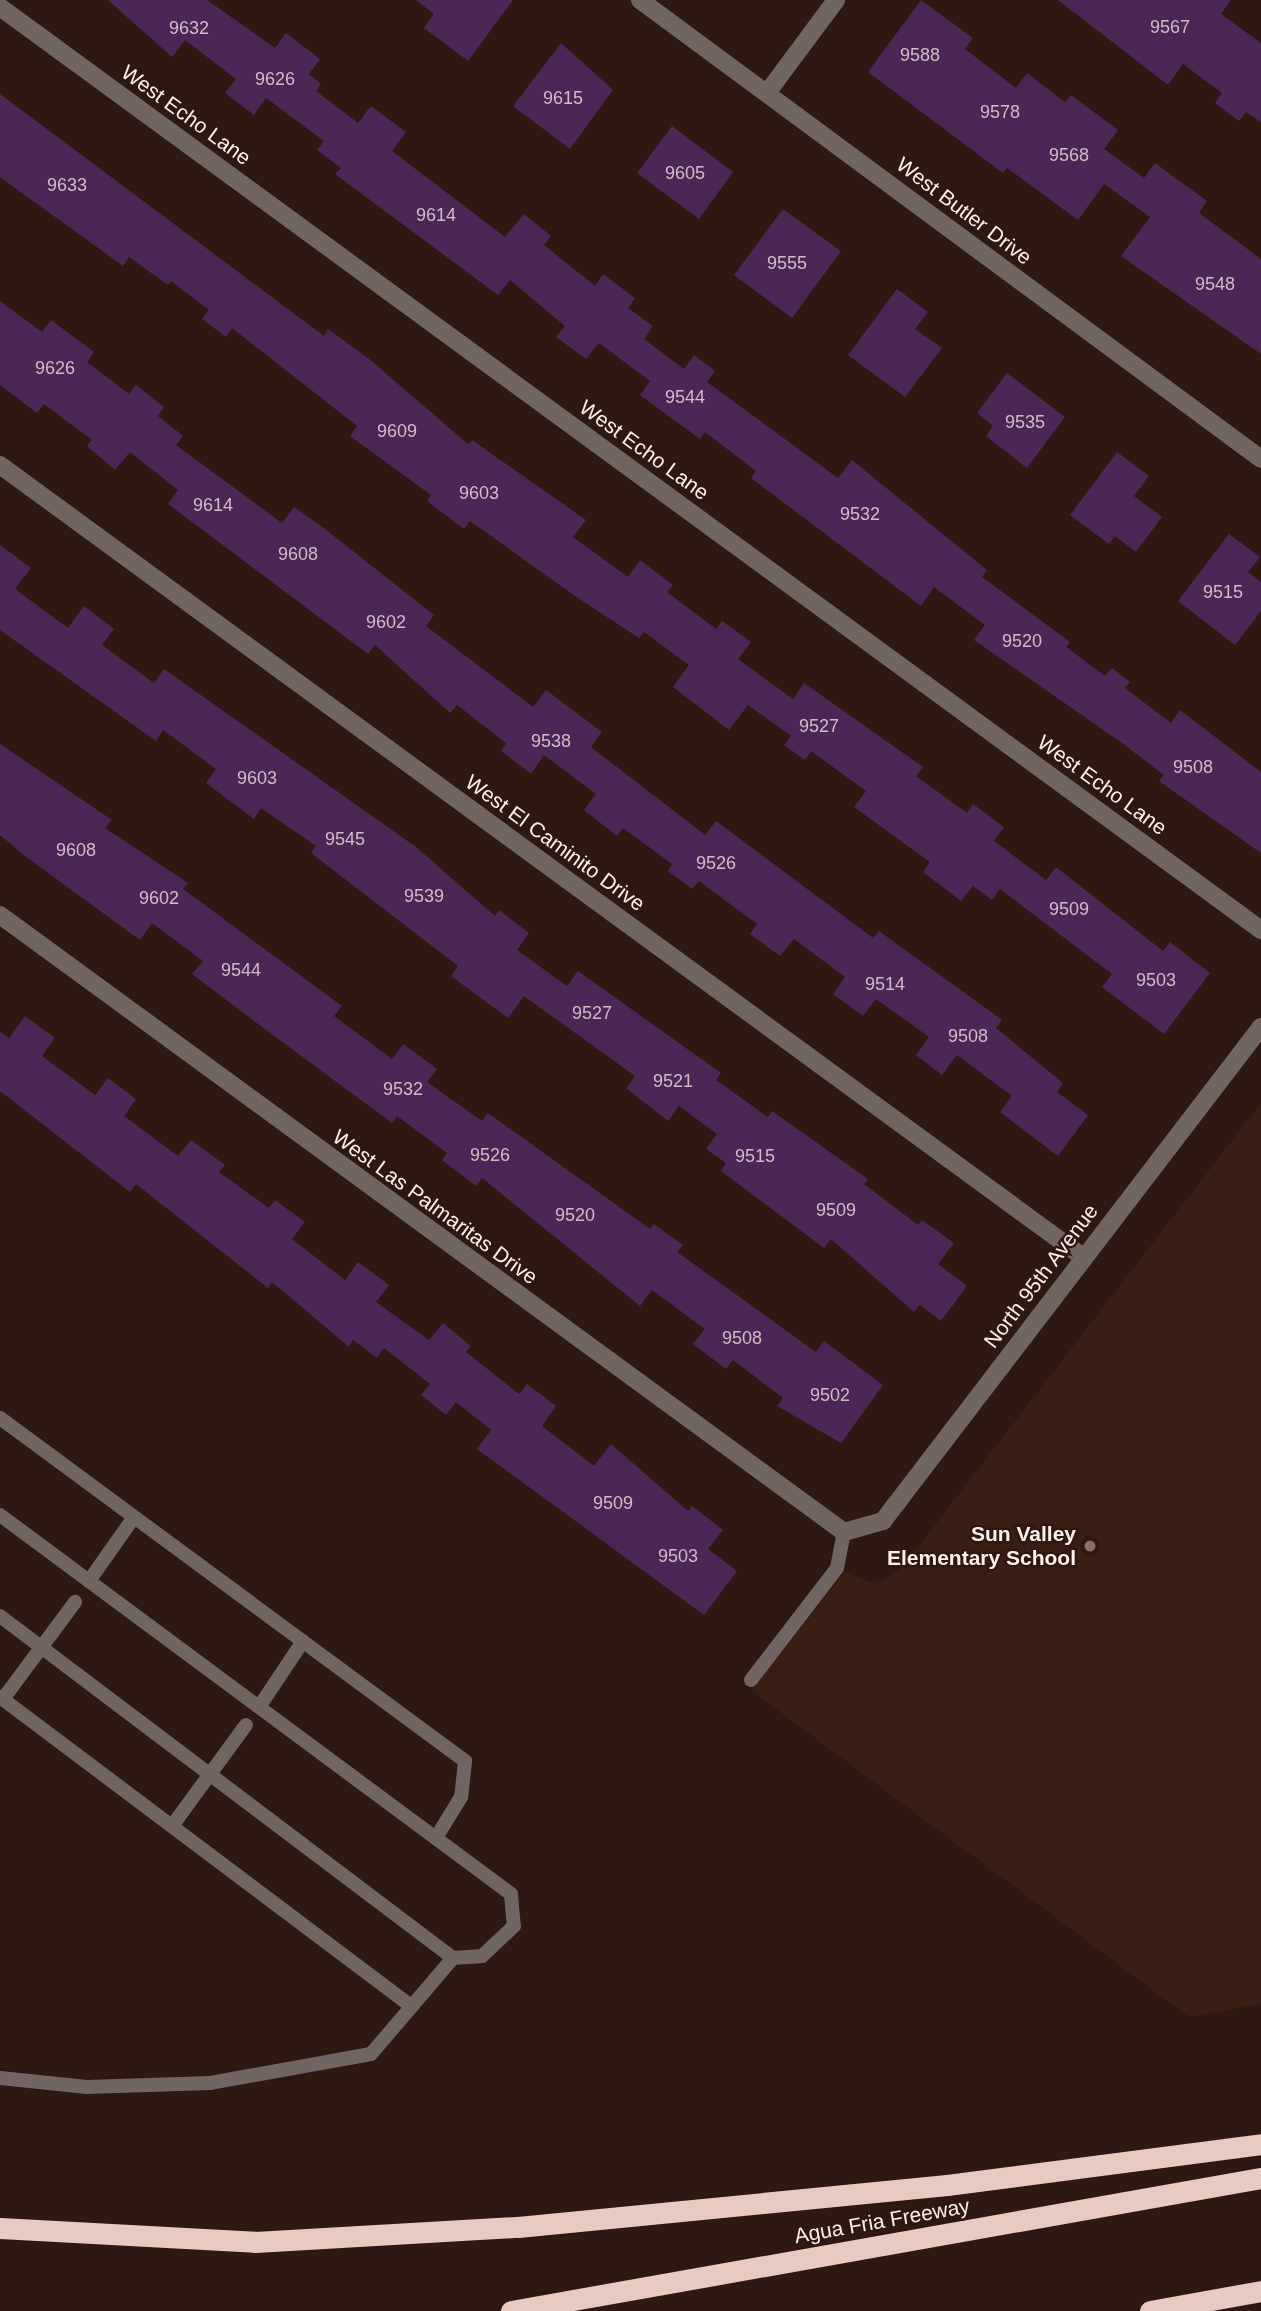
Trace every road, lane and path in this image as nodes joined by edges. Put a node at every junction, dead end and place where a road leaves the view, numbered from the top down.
1 (640, 0) edge
2 (836, 0) edge
3 (0, 7) edge
4 (767, 93) junction
5 (1261, 459) edge
6 (0, 465) edge
7 (0, 915) edge
8 (1261, 930) edge
9 (1261, 1027) edge
10 (1083, 1257) junction
11 (0, 1418) edge
12 (0, 1515) edge
13 (134, 1517) junction
14 (844, 1532) junction
15 (89, 1581) junction
16 (75, 1602) dead end
17 (0, 1616) edge
18 (303, 1641) junction
19 (41, 1647) junction
20 (751, 1680) dead end
21 (2, 1698) edge
22 (259, 1707) junction
23 (246, 1725) dead end
24 (210, 1774) junction
25 (172, 1826) junction
26 (436, 1838) junction
27 (453, 1958) junction
28 (411, 2006) junction
29 (0, 2078) edge
30 (1261, 2144) edge
31 (1261, 2178) edge
32 (0, 2228) edge
33 (1261, 2291) edge
34 (511, 2311) edge
35 (1150, 2311) edge

1 - 4 street, West Butler Drive
2 - 4 street
3 - 8 street, West Echo Lane
4 - 5 street, West Butler Drive
6 - 10 street, West El Caminito Drive
7 - 14 street, West Las Palmaritas Drive
9 - 10 street, North 95th Avenue
10 - 14 street, North 95th Avenue
11 - 13 lane
12 - 15 lane
13 - 15 lane
13 - 18 lane
14 - 20 lane
15 - 22 lane
16 - 19 lane
17 - 19 lane
18 - 22 lane
18 - 26 lane
19 - 21 lane
19 - 24 lane
21 - 25 lane
22 - 26 lane
23 - 24 lane
24 - 25 lane
24 - 27 lane
25 - 28 lane
26 - 27 lane
27 - 28 lane
28 - 29 lane
30 - 32 highway
31 - 34 highway, Agua Fria Freeway
33 - 35 highway

